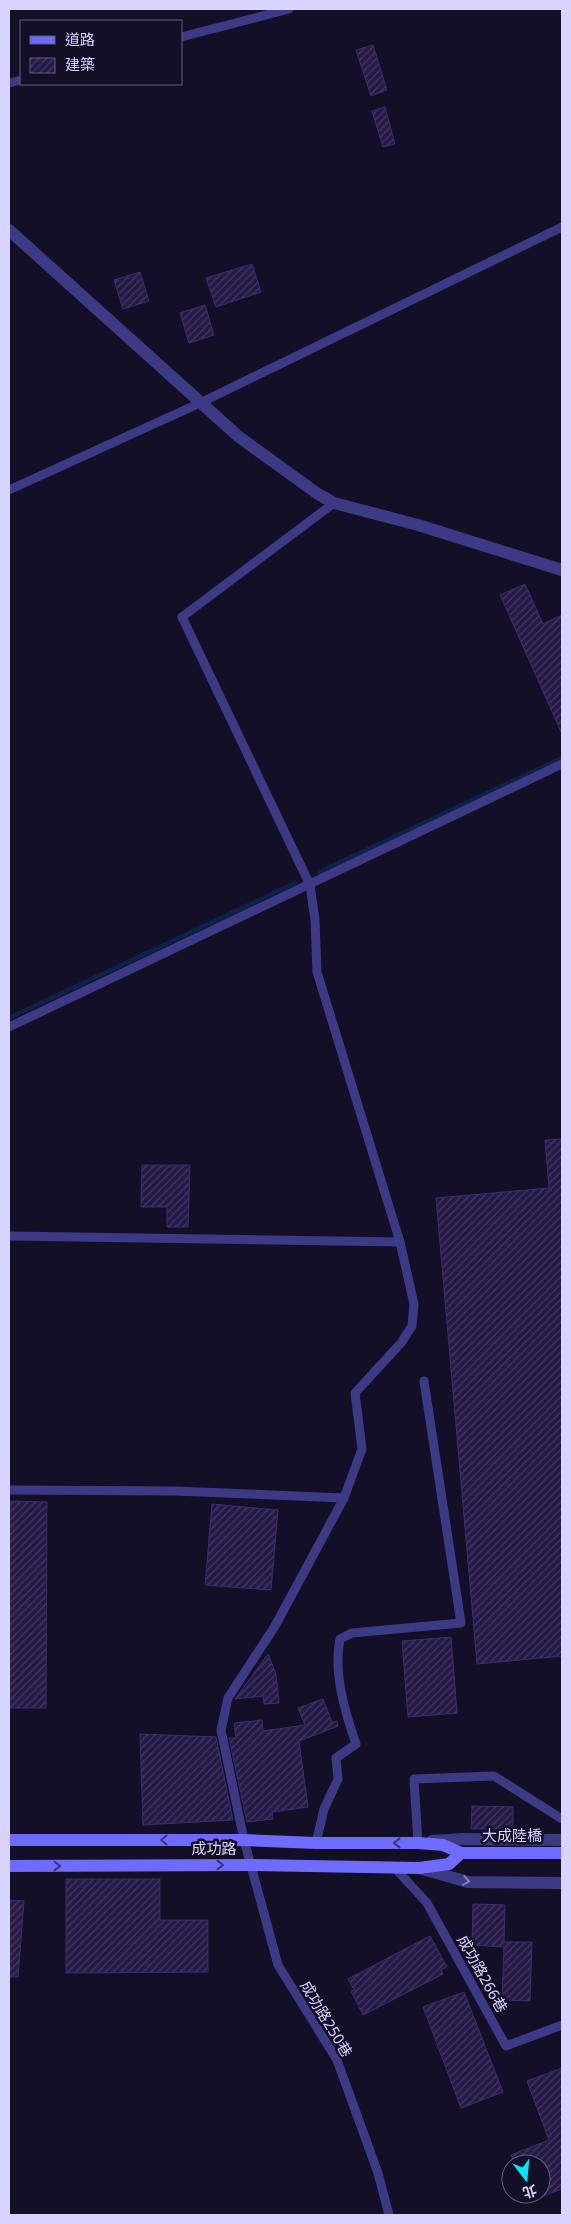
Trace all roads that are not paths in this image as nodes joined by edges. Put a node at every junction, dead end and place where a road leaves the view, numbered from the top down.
1 (289, 9) edge
2 (182, 37) edge
3 (562, 227) edge
4 (9, 230) edge
5 (200, 403) junction
6 (9, 490) edge
7 (334, 503) junction
8 (562, 570) edge
9 (562, 764) edge
10 (310, 885) junction
11 (9, 1027) edge
12 (9, 1236) edge
13 (400, 1242) junction
14 (424, 1382) dead end
15 (9, 1490) edge
16 (344, 1498) junction
17 (562, 1819) edge
18 (9, 1840) edge
19 (244, 1840) junction
20 (562, 1840) edge
21 (418, 1842) junction
22 (316, 1843) junction
23 (562, 1852) edge
24 (461, 1853) junction
25 (251, 1865) junction
26 (9, 1866) edge
27 (395, 1868) junction
28 (419, 1868) junction
29 (562, 1883) edge
30 (562, 2024) edge
31 (389, 2215) edge

1 - 2 lane
3 - 5 lane
4 - 5 street
5 - 6 lane
5 - 7 street
7 - 8 street
7 - 10 lane, 成功路250巷
9 - 10 lane
10 - 11 lane
10 - 13 lane, 成功路250巷
12 - 13 lane
13 - 16 lane, 成功路250巷
14 - 22 lane
15 - 16 lane
16 - 19 lane, 成功路250巷
17 - 21 lane
19 -> 18 main road, 成功路
19 - 22 main road, 成功路
19 - 25 lane, 成功路250巷
20 - 21 street, 成功路
21 -> 22 main road, 成功路
21 - 24 main road, 成功路
23 - 24 main road, 大成陸橋
24 - 28 main road, 成功路
26 -> 25 main road, 成功路
25 - 27 main road, 成功路
25 - 31 lane, 成功路250巷
27 - 28 main road, 成功路
27 - 30 lane, 成功路266巷
28 -> 29 street, 成功路

